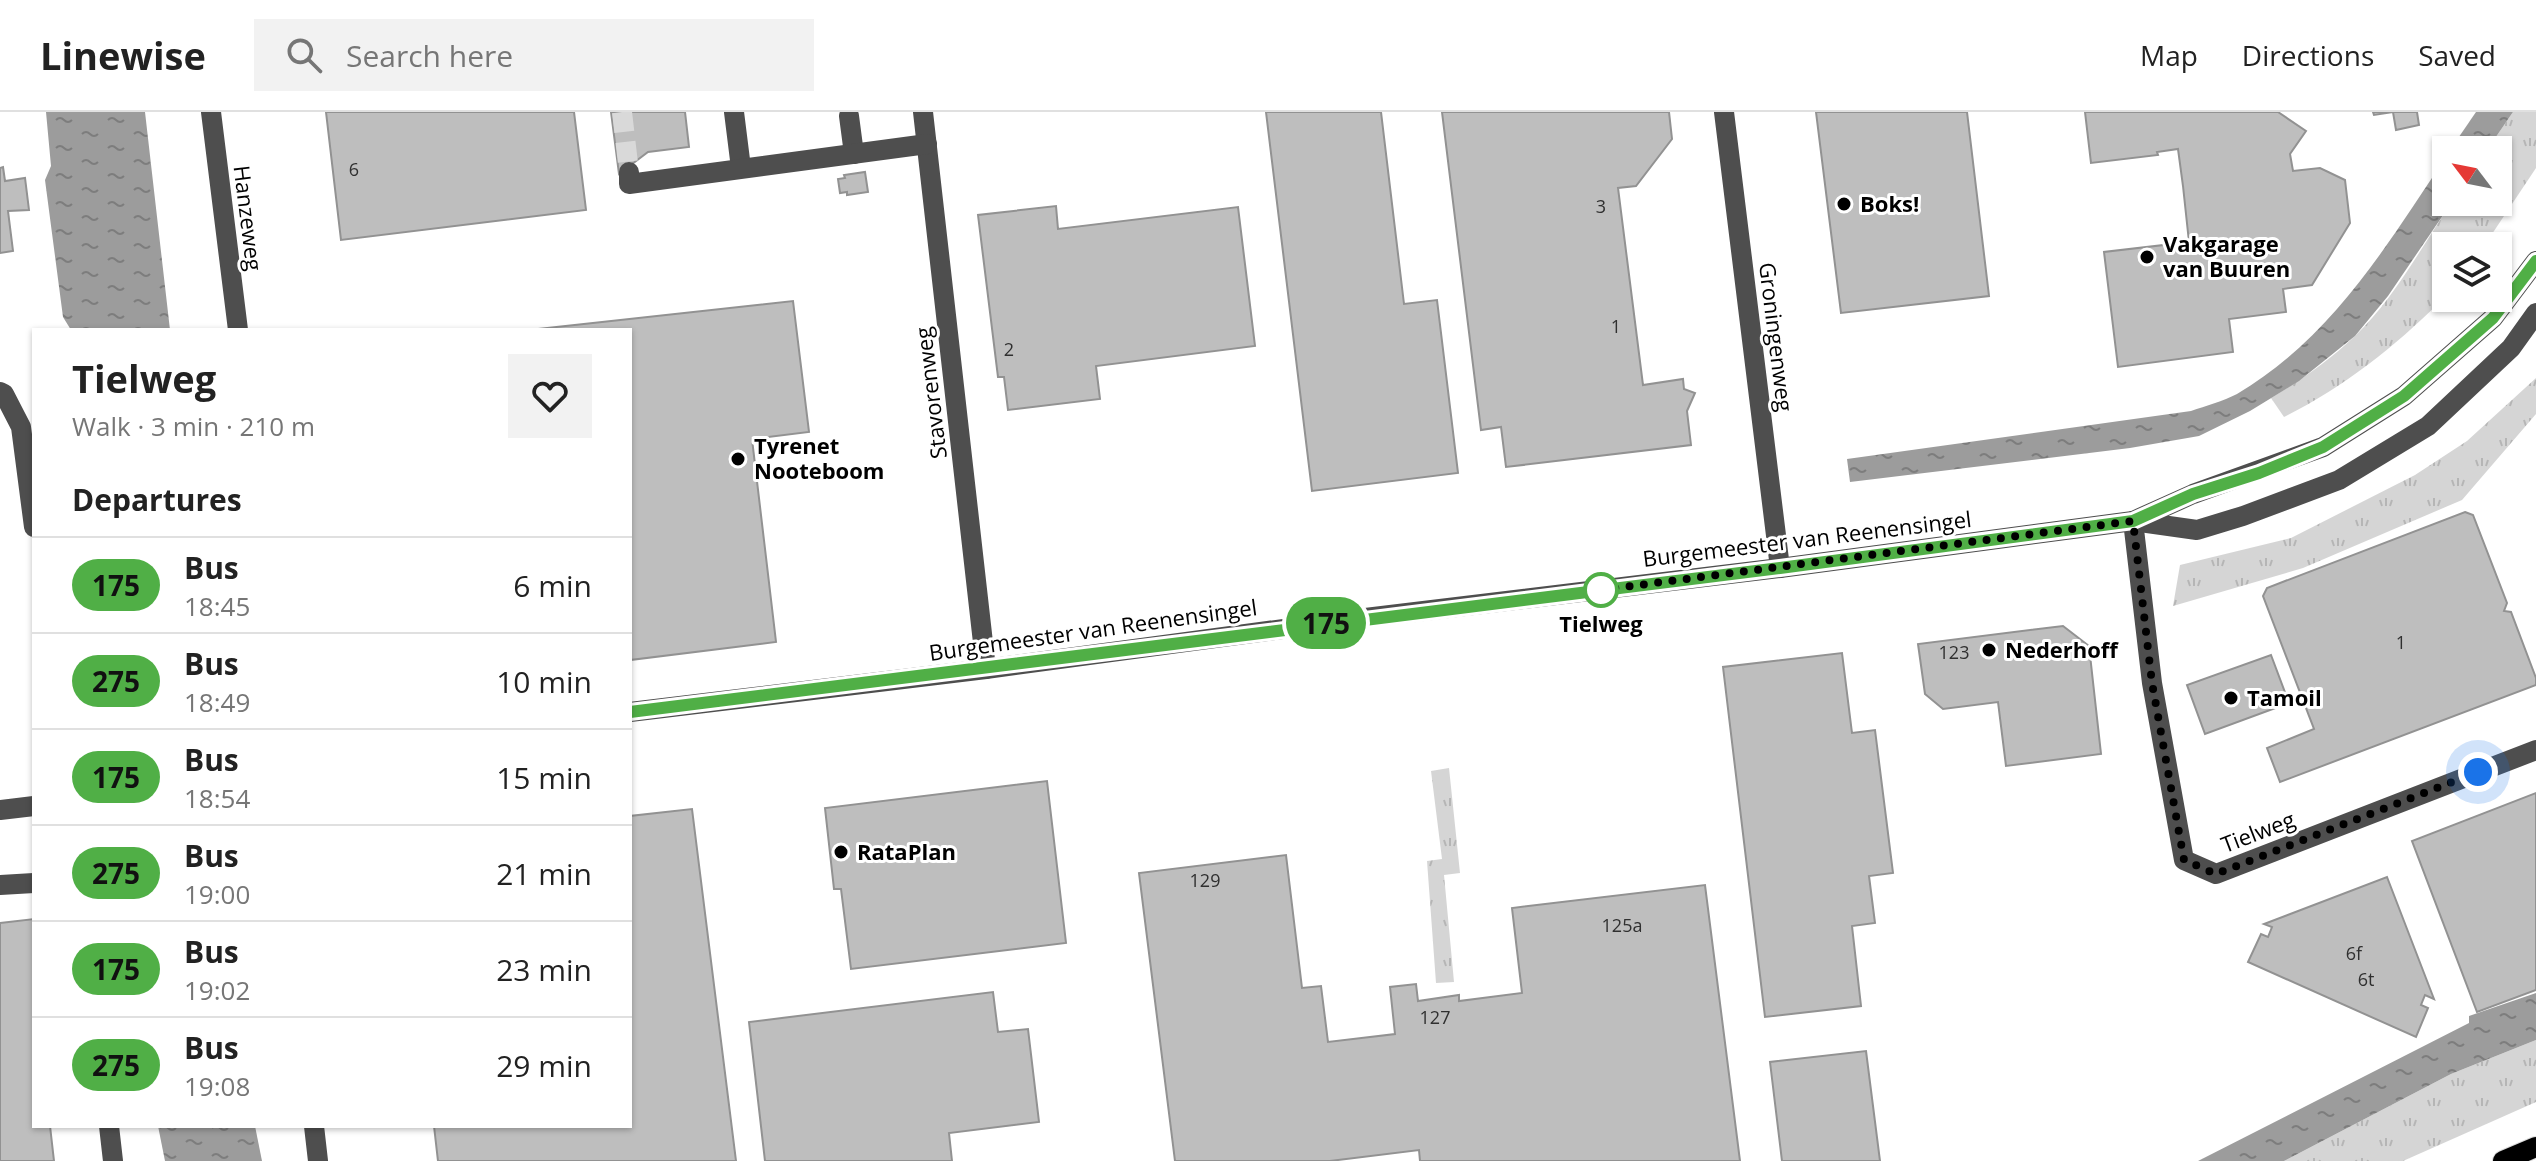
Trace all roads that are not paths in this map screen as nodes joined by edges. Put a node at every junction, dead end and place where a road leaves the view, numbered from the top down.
1 (211, 112) edge
2 (734, 112) edge
3 (923, 112) edge
4 (1724, 112) edge
5 (849, 116) dead end
6 (927, 144) junction
7 (854, 154) junction
8 (741, 168) junction
9 (629, 172) dead end
10 (2536, 261) edge
11 (2536, 313) edge
12 (238, 328) edge
13 (2, 393) edge
14 (32, 512) edge
15 (2133, 521) junction
16 (1780, 568) junction
17 (986, 669) junction
18 (632, 712) edge
19 (2536, 750) edge
20 (32, 806) edge
21 (0, 810) edge
22 (32, 883) edge
23 (0, 885) edge
24 (109, 1128) edge
25 (314, 1128) edge
26 (2536, 1147) edge
27 (113, 1161) edge
28 (318, 1161) edge
29 (2503, 1161) edge

1 - 12 street, Hanzeweg
2 - 8 street
3 - 6 street, Stavorenweg
4 - 16 street, Groningenweg
5 - 7 street
6 - 7 street
6 - 17 street, Stavorenweg
7 - 8 street
8 - 9 street
10 - 15 street, Burgemeester van Reenensingel
11 - 15 street, Burgemeester van Reenensingel
13 - 14 street
15 - 16 street, Burgemeester van Reenensingel
15 - 19 street, Tielweg
16 - 17 street, Burgemeester van Reenensingel
17 - 18 street, Burgemeester van Reenensingel
20 - 21 street
22 - 23 street
24 - 27 street
25 - 28 street
26 - 29 main road

